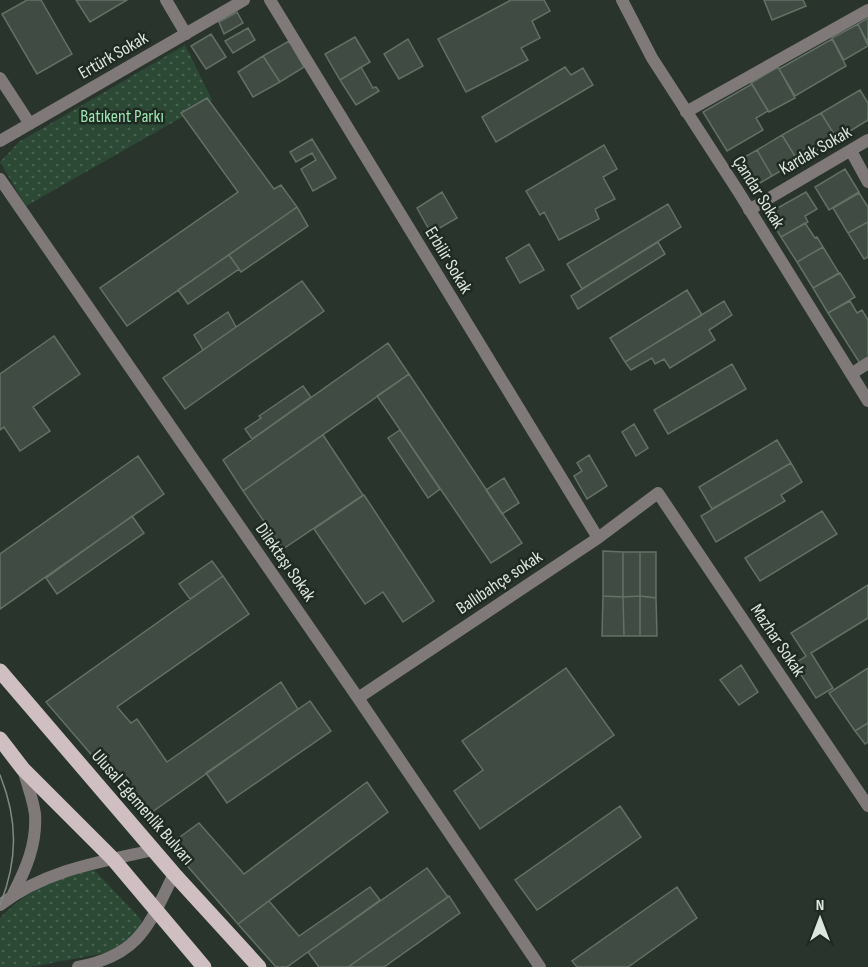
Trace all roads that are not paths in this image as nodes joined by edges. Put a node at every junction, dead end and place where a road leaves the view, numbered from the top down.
1 (166, 0) edge
2 (244, 0) edge
3 (270, 0) edge
4 (622, 0) edge
5 (865, 7) edge
6 (186, 34) junction
7 (0, 78) edge
8 (686, 112) junction
9 (30, 124) junction
10 (868, 140) edge
11 (0, 141) edge
12 (851, 151) junction
13 (0, 179) edge
14 (868, 182) edge
15 (749, 210) junction
16 (868, 363) edge
17 (851, 374) junction
18 (868, 401) edge
19 (658, 493) joint
20 (598, 538) junction
21 (0, 671) edge
22 (358, 698) junction
23 (0, 740) edge
24 (22, 769) junction
25 (868, 806) edge
26 (154, 850) junction
27 (112, 859) junction
28 (174, 874) junction
29 (12, 895) junction
30 (0, 904) edge
31 (155, 911) junction
32 (78, 967) edge
33 (204, 967) edge
34 (259, 967) edge
35 (540, 967) edge

1 - 6 street
2 - 6 street, Ertürk Sokak
3 - 20 street, Erbilir Sokak
4 - 8 street, Çandar Sokak
5 - 8 street
6 - 9 street, Ertürk Sokak
7 - 9 street
8 - 15 street, Çandar Sokak
9 - 11 street, Ertürk Sokak
10 - 12 street, Kardak Sokak
12 - 14 street
12 - 15 street, Kardak Sokak
13 - 22 street, Dilektaşı Sokak
15 - 17 street, Çandar Sokak
16 - 17 street
17 - 18 street, Çandar Sokak
19 - 20 street, Ballıbahçe sokak
19 - 25 street, Mazhar Sokak
20 - 22 street, Ballıbahçe sokak
21 - 26 main road, Ulusal Egemenlik Bulvarı
22 - 35 street, Dilektaşı Sokak
23 - 24 main road
24 - 27 main road
24 - 29 street
26 - 27 street
26 - 28 main road, Ulusal Egemenlik Bulvarı
27 - 29 street
27 - 31 main road
28 - 31 street
28 - 34 main road, Ulusal Egemenlik Bulvarı
29 - 30 street
31 - 32 street
31 - 33 main road

